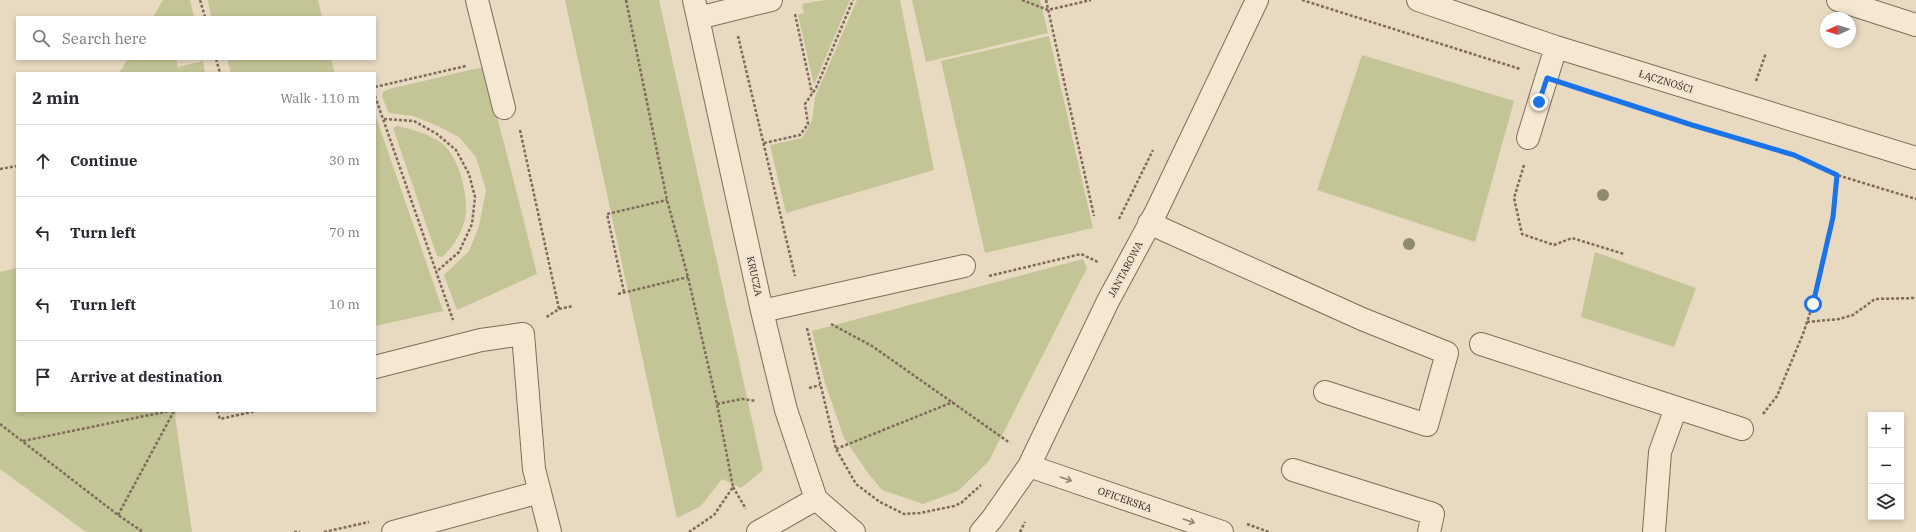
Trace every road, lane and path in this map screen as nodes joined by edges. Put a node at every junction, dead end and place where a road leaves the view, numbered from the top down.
1 (200, 0) edge
2 (477, 0) edge
3 (626, 0) edge
4 (771, 0) edge
5 (853, 0) edge
6 (1022, 0) edge
7 (1046, 0) edge
8 (1091, 0) edge
9 (1257, 0) edge
10 (1302, 0) edge
11 (1418, 0) edge
12 (1838, 0) edge
13 (794, 8) dead end
14 (696, 9) edge
15 (1048, 10) junction
16 (205, 16) edge
17 (1916, 25) edge
18 (1556, 47) junction
19 (1766, 53) dead end
20 (492, 59) junction
21 (216, 60) edge
22 (220, 72) edge
23 (1547, 78) junction
24 (1756, 83) dead end
25 (376, 87) edge
26 (812, 94) junction
27 (376, 99) edge
28 (504, 108) dead end
29 (384, 119) junction
30 (518, 125) dead end
31 (1528, 138) joint
32 (764, 143) dead end
33 (1916, 158) edge
34 (16, 166) edge
35 (0, 169) edge
36 (1837, 175) junction
37 (1916, 199) edge
38 (667, 200) junction
39 (1094, 216) dead end
40 (1149, 223) junction
41 (1624, 254) dead end
42 (964, 266) dead end
43 (436, 272) junction
44 (688, 277) junction
45 (624, 292) junction
46 (618, 294) dead end
47 (1916, 298) edge
48 (573, 306) dead end
49 (558, 309) junction
50 (762, 311) junction
51 (1807, 322) junction
52 (831, 323) dead end
53 (523, 334) junction
54 (1481, 344) dead end
55 (461, 345) junction
56 (376, 367) edge
57 (820, 385) dead end
58 (808, 388) dead end
59 (1325, 392) dead end
60 (757, 401) dead end
61 (953, 402) junction
62 (717, 404) junction
63 (1676, 408) junction
64 (164, 412) edge
65 (173, 412) edge
66 (217, 412) edge
67 (252, 412) edge
68 (0, 424) edge
69 (1742, 429) joint
70 (24, 442) junction
71 (1010, 443) dead end
72 (836, 449) dead end
73 (1029, 466) junction
74 (1293, 470) dead end
75 (733, 487) junction
76 (540, 492) junction
77 (816, 500) junction
78 (961, 503) dead end
79 (954, 506) dead end
80 (118, 515) junction
81 (754, 523) edge
82 (143, 532) edge
83 (294, 532) edge
84 (300, 532) edge
85 (393, 532) edge
86 (550, 532) edge
87 (689, 532) edge
88 (854, 532) edge
89 (981, 532) edge
90 (1222, 532) edge
91 (1429, 532) edge
92 (1654, 532) edge

1 - 16 path
2 - 20 street
3 - 38 path
4 - 14 street
5 - 26 path
6 - 15 path
7 - 15 path
8 - 15 path
9 - 40 street, JANTAROWA
10 - 23 path
11 - 18 street, ŁĄCZNOŚCI
12 - 17 street
13 - 26 path
14 - 50 street, KRUCZA
15 - 39 path
18 - 23 street
18 - 33 street, ŁĄCZNOŚCI
19 - 24 path
20 - 25 path
20 - 28 street
21 - 22 path
23 - 31 street
23 - 36 path
26 - 32 path
27 - 29 path
29 - 43 path
29 - 43 path
30 - 49 path
31 - 41 path
34 - 35 path
36 - 37 path
36 - 51 path
38 - 44 path
38 - 45 path
40 - 59 street
40 - 73 street, JANTAROWA
42 - 50 street
43 - 55 path
44 - 45 path
44 - 62 path
45 - 46 path
47 - 51 path
48 - 49 path
49 - 53 path
50 - 77 street, KRUCZA
51 - 69 path
52 - 61 path
53 - 55 street
53 - 76 street
54 - 63 street
55 - 56 street
57 - 58 path
60 - 62 path
61 - 71 path
61 - 72 path
62 - 75 path
63 - 69 street
63 - 92 street
64 - 70 path
65 - 80 path
66 - 67 path
68 - 70 path
70 - 80 path
73 - 89 street, JANTAROWA
73 -> 90 street, OFICERSKA
74 - 91 street
75 - 81 path
75 - 87 path
76 - 85 street
76 - 86 street
77 - 81 street
77 - 88 street
78 - 79 path
80 - 82 path
83 - 84 path

